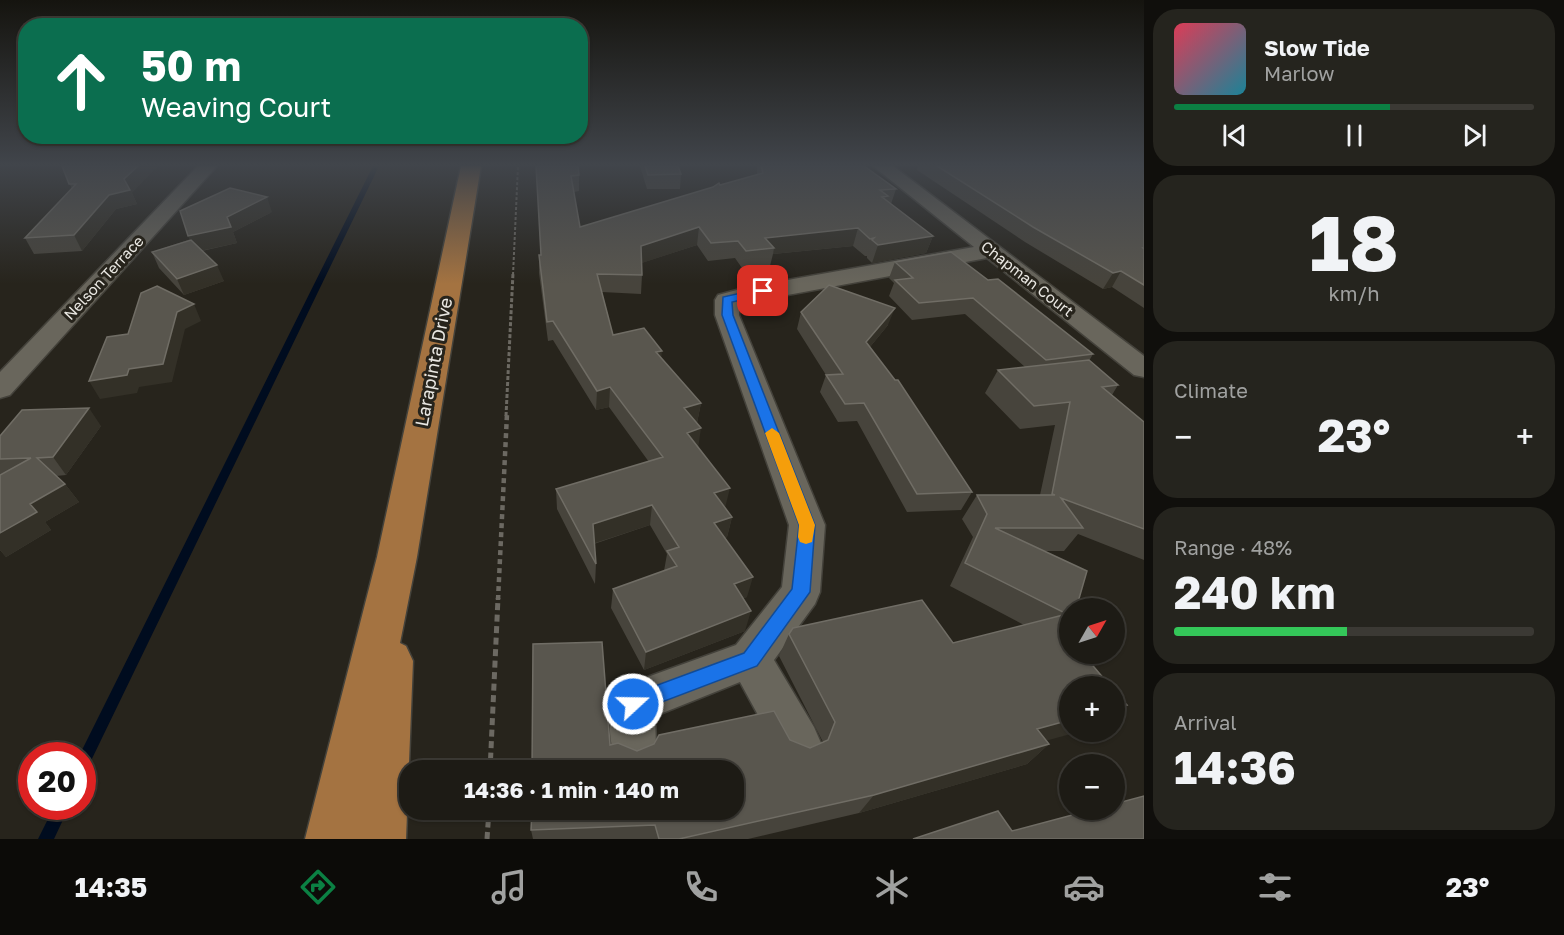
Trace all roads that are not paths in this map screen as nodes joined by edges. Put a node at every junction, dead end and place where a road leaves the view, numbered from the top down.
1 (171, 205) edge
2 (464, 205) edge
3 (932, 205) edge
4 (990, 251) junction
5 (1144, 369) edge
6 (0, 389) edge
7 (397, 557) junction
8 (750, 659) junction
9 (798, 742) edge
10 (633, 746) dead end
11 (333, 839) edge
12 (378, 839) edge

1 - 6 street, Nelson Terrace
2 - 7 main road, Larapinta Drive
3 - 4 street, Chapman Court
4 - 5 street, Chapman Court
4 - 8 street
7 - 11 main road, Larapinta Drive
7 - 12 main road, Larapinta Drive
8 - 9 street
8 - 10 street

